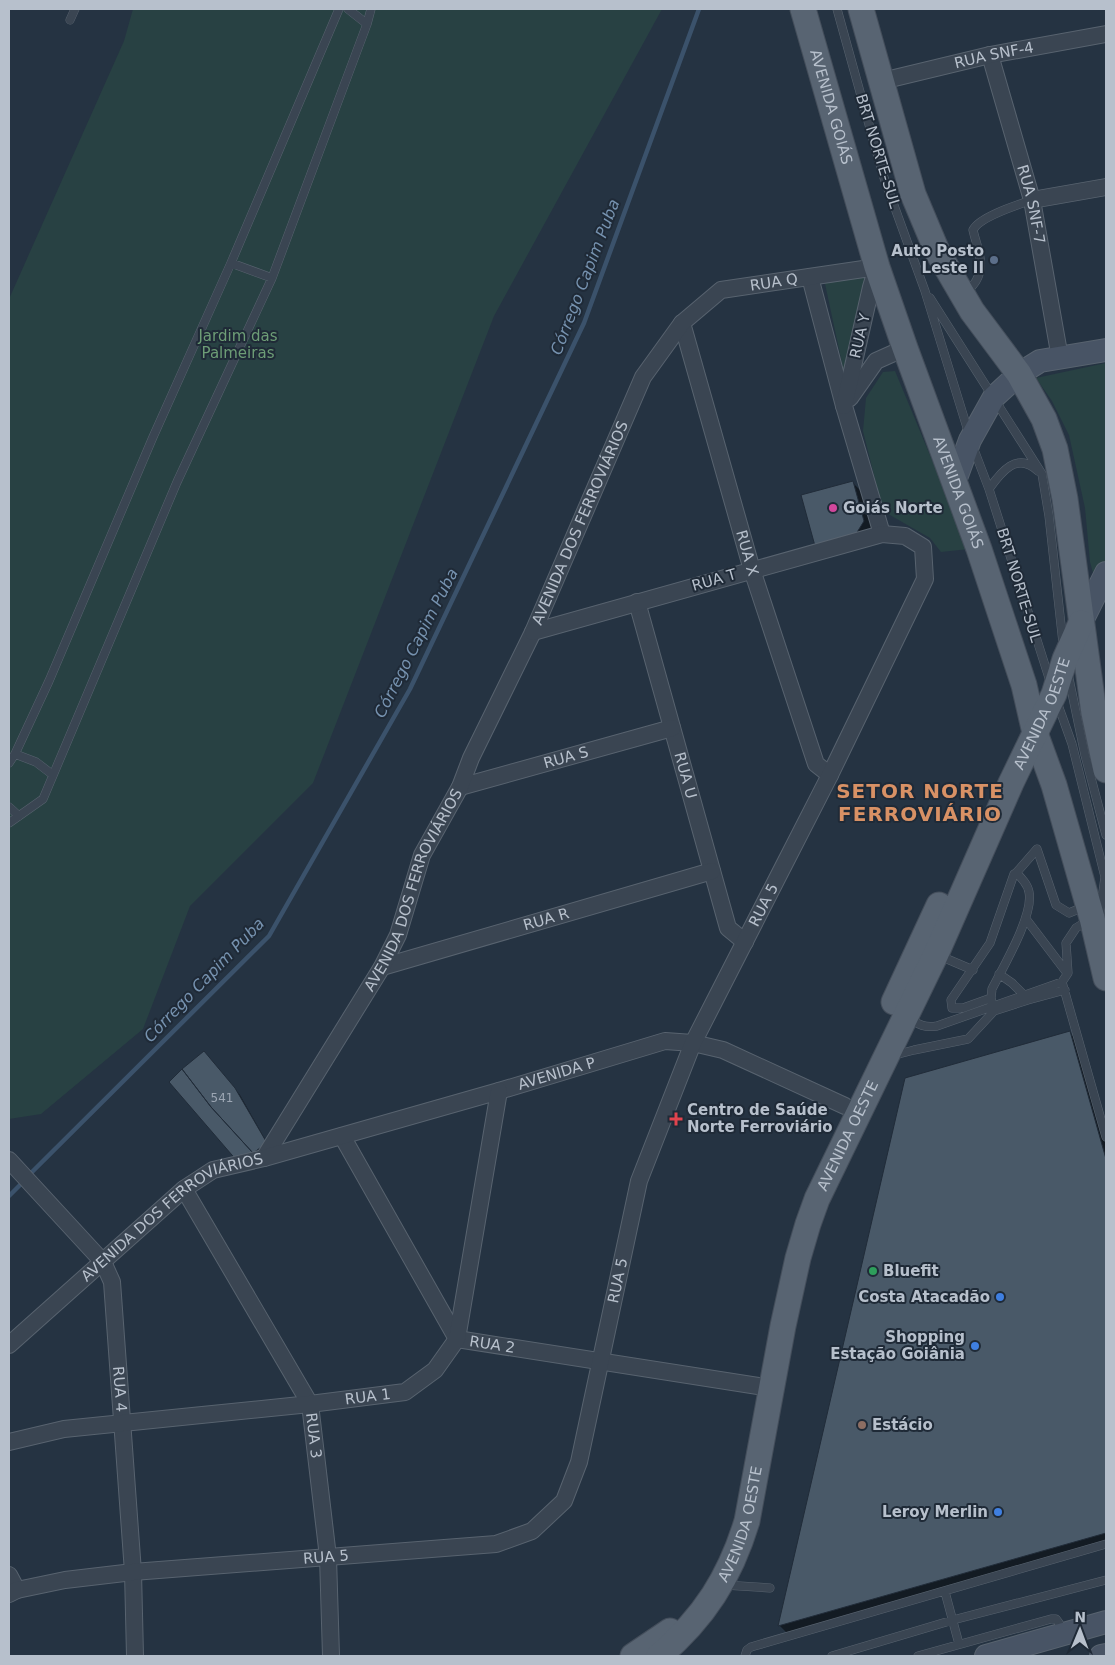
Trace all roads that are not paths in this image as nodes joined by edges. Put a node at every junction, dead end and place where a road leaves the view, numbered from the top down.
1 (75, 9) edge
2 (338, 9) edge
3 (348, 9) edge
4 (371, 9) edge
5 (803, 9) edge
6 (837, 9) edge
7 (861, 9) edge
8 (70, 20) dead end
9 (367, 24) junction
10 (1106, 34) edge
11 (990, 55) junction
12 (882, 81) junction
13 (1106, 187) edge
14 (1032, 200) junction
15 (231, 263) junction
16 (877, 267) junction
17 (810, 276) junction
18 (272, 278) junction
19 (925, 291) junction
20 (964, 298) junction
21 (682, 323) junction
22 (905, 348) junction
23 (1106, 350) edge
24 (1060, 358) junction
25 (1019, 374) junction
26 (994, 397) junction
27 (844, 406) junction
28 (970, 440) junction
29 (1042, 474) junction
30 (955, 482) junction
31 (989, 489) junction
32 (882, 534) junction
33 (923, 547) joint
34 (752, 570) junction
35 (1106, 573) edge
36 (637, 602) junction
37 (1081, 623) junction
38 (533, 632) junction
39 (1065, 659) junction
40 (1054, 694) junction
41 (1032, 721) junction
42 (672, 728) junction
43 (15, 754) junction
44 (9, 763) edge
45 (1106, 770) edge
46 (830, 774) junction
47 (53, 775) junction
48 (1011, 783) junction
49 (1054, 785) junction
50 (460, 787) junction
51 (9, 808) edge
52 (19, 816) junction
53 (9, 823) edge
54 (1106, 835) edge
55 (712, 871) junction
56 (1016, 873) junction
57 (1106, 879) edge
58 (1026, 919) junction
59 (1092, 920) junction
60 (745, 942) junction
61 (936, 954) junction
62 (382, 967) junction
63 (973, 970) junction
64 (999, 974) junction
65 (1068, 974) junction
66 (1106, 978) edge
67 (1063, 986) junction
68 (1026, 998) junction
69 (993, 1005) junction
70 (907, 1016) junction
71 (693, 1043) junction
72 (885, 1058) junction
73 (499, 1091) junction
74 (845, 1106) junction
75 (342, 1136) junction
76 (1106, 1137) edge
77 (264, 1158) junction
78 (9, 1160) edge
79 (184, 1189) junction
80 (103, 1262) junction
81 (457, 1339) junction
82 (9, 1345) edge
83 (600, 1362) junction
84 (758, 1386) junction
85 (310, 1404) junction
86 (122, 1422) junction
87 (9, 1442) edge
88 (1106, 1544) edge
89 (328, 1557) junction
90 (133, 1572) junction
91 (9, 1575) edge
92 (1106, 1580) edge
93 (720, 1585) junction
94 (770, 1588) dead end
95 (13, 1592) edge
96 (946, 1592) junction
97 (953, 1620) junction
98 (1106, 1622) edge
99 (1062, 1634) junction
100 (959, 1644) junction
101 (1106, 1655) edge
102 (135, 1656) edge
103 (331, 1656) edge
104 (633, 1656) edge
105 (660, 1656) edge
106 (744, 1656) edge
107 (832, 1656) edge
108 (918, 1656) edge
109 (986, 1656) edge
110 (1101, 1656) edge

1 - 8 lane
2 - 15 lane
3 - 9 lane
4 - 9 lane
5 - 16 main road, AVENIDA GOIÁS
6 - 19 lane
7 - 12 main road
9 - 18 lane
10 - 11 street, RUA SNF-4
11 - 12 street, RUA SNF-4
11 - 14 street, RUA SNF-7
12 - 20 main road
13 - 14 street
14 - 20 lane
14 - 24 street, RUA SNF-7
15 - 18 lane
15 - 43 lane
16 - 17 street, RUA Q
16 - 22 main road, AVENIDA GOIÁS
16 - 27 street, RUA Y
17 - 21 street, RUA Q
17 - 27 street, RUA Y
18 - 47 lane
19 - 26 lane, BRT NORTE-SUL
19 - 28 lane, BRT NORTE-SUL
20 - 25 main road
21 - 34 street, RUA X
21 - 38 street, AVENIDA DOS FERROVIÁRIOS
22 - 27 street, RUA Y
22 - 30 main road, AVENIDA GOIÁS
23 - 24 main road
24 - 25 main road
25 - 26 main road
25 - 37 main road
26 - 28 main road
26 - 29 lane, BRT NORTE-SUL
27 - 32 street, RUA Y
28 - 30 main road
28 - 31 lane, BRT NORTE-SUL
29 - 31 lane
29 - 39 lane, BRT NORTE-SUL
30 - 41 main road, AVENIDA GOIÁS
31 - 40 lane, BRT NORTE-SUL
32 - 33 street, RUA T
32 - 34 street, RUA T
33 - 46 street, RUA 5
34 - 36 street, RUA T
34 - 46 street, RUA X
35 - 37 main road
36 - 38 street, RUA T
36 - 42 street, RUA U
37 - 39 main road, AVENIDA OESTE
37 - 45 main road
38 - 50 street, AVENIDA DOS FERROVIÁRIOS
39 - 40 main road, AVENIDA OESTE
39 - 54 lane, BRT NORTE-SUL
40 - 41 main road, AVENIDA OESTE
40 - 57 lane, BRT NORTE-SUL
41 - 48 main road, AVENIDA OESTE
41 - 49 main road, AVENIDA GOIÁS
41 - 74 main road, AVENIDA OESTE
42 - 50 street, RUA S
42 - 55 street, RUA U
43 - 44 lane
43 - 47 lane
46 - 60 street, RUA 5
47 - 52 lane
48 - 49 main road
48 - 61 main road, AVENIDA OESTE
49 - 59 main road, AVENIDA GOIÁS
50 - 62 street, AVENIDA DOS FERROVIÁRIOS
51 - 52 lane
52 - 53 lane
55 - 60 street, RUA U
55 - 62 street, RUA R
56 - 58 lane
56 - 59 lane
56 - 63 lane
57 - 59 lane
58 - 64 lane
58 - 65 lane
59 - 65 lane
59 - 66 main road, AVENIDA GOIÁS
60 - 71 street, RUA 5
61 - 63 lane
61 - 70 main road, AVENIDA OESTE
62 - 77 street, AVENIDA DOS FERROVIÁRIOS
63 - 69 lane
64 - 68 lane
64 - 69 lane
65 - 67 lane
67 - 68 lane
67 - 76 lane
68 - 69 lane
69 - 70 lane
69 - 72 lane
70 - 72 main road, AVENIDA OESTE
71 - 73 street, AVENIDA P
71 - 74 street, AVENIDA P
71 - 83 street, RUA 5
72 - 93 main road, AVENIDA OESTE
73 - 75 street, AVENIDA P
73 - 81 street, RUA 1
74 - 84 main road, AVENIDA OESTE
75 - 77 street, AVENIDA P
75 - 81 street, RUA 2
77 - 79 street, AVENIDA DOS FERROVIÁRIOS
78 - 80 street, RUA 4
79 - 80 street, AVENIDA DOS FERROVIÁRIOS
79 - 85 street, RUA 3
80 - 82 street, AVENIDA DOS FERROVIÁRIOS
80 - 86 street, RUA 4
81 - 83 street, RUA 2
81 - 85 street, RUA 1
83 - 84 street, RUA 2
83 - 89 street, RUA 5
84 - 104 main road, AVENIDA OESTE
85 - 86 street, RUA 1
85 - 89 street, RUA 3
86 - 87 street, RUA 1
86 - 90 street, RUA 4
88 - 96 lane
89 - 90 street, RUA 5
89 - 103 street, RUA 3
90 - 95 street, RUA 5
90 - 102 street, RUA 4
91 - 95 street
92 - 97 lane
93 - 94 lane
93 - 105 main road, AVENIDA OESTE
96 - 97 lane
96 - 106 lane
97 - 100 lane
97 - 107 lane
98 - 99 main road
99 - 100 lane
99 - 109 main road
100 - 108 lane
101 - 110 main road

